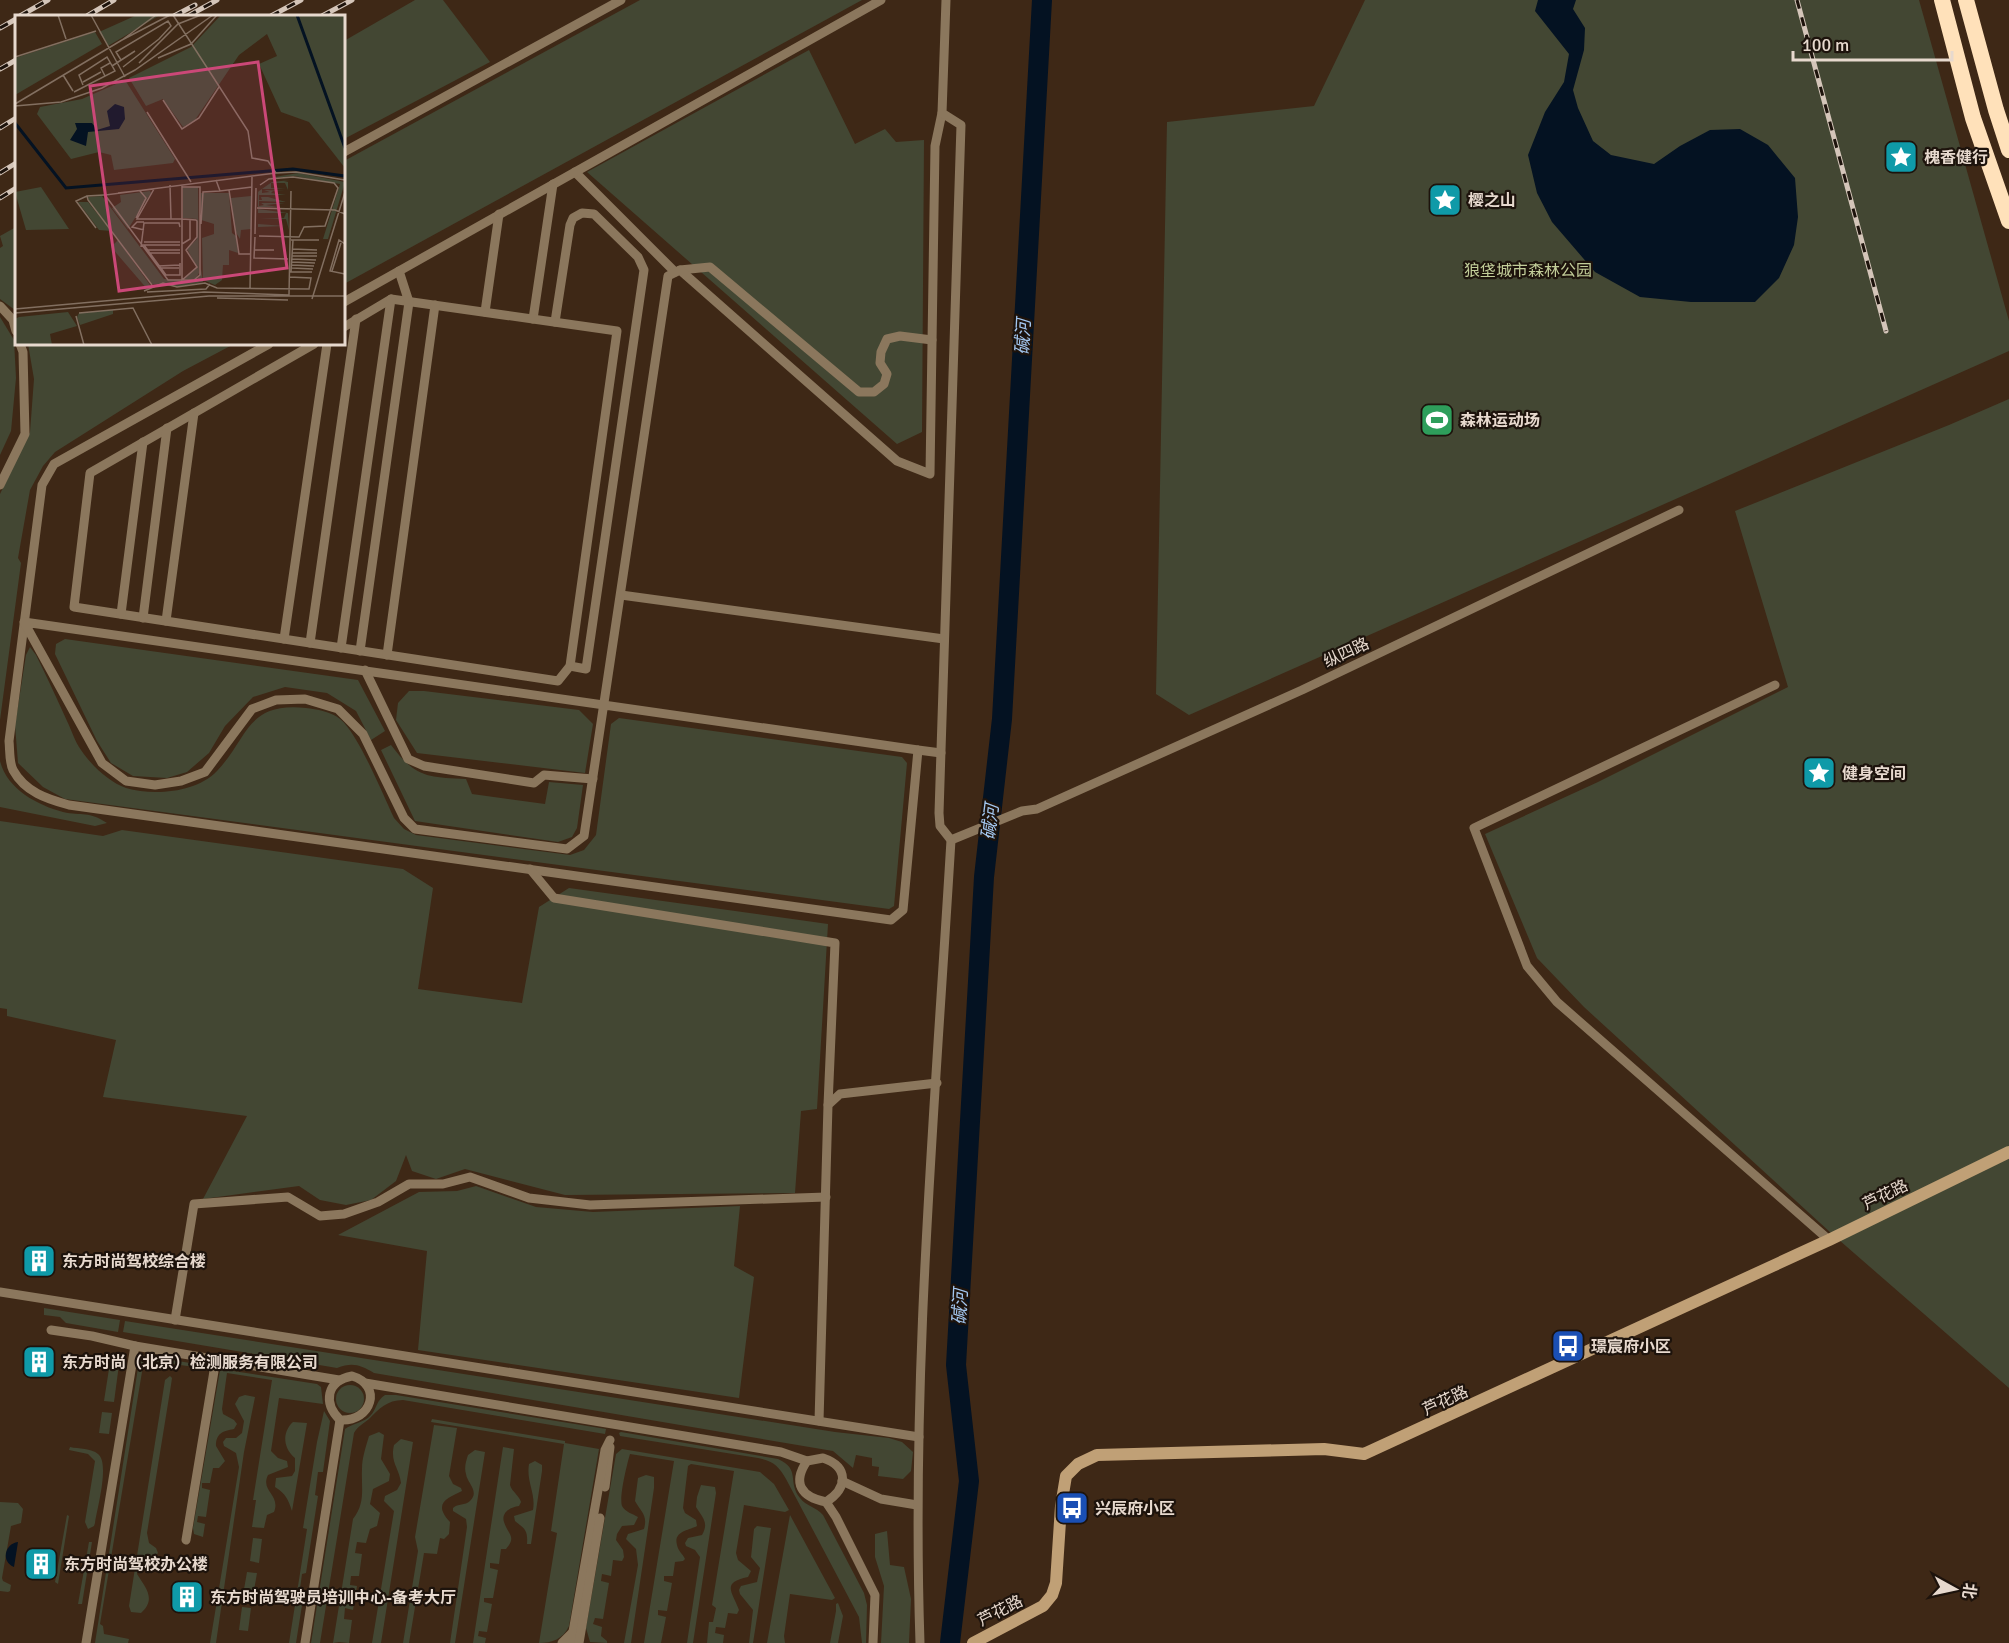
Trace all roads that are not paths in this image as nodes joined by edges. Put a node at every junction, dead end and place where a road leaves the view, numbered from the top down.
1 (621, 0) edge
2 (881, 0) edge
3 (946, 0) edge
4 (1942, 0) edge
5 (1966, 0) edge
6 (942, 113) junction
7 (2009, 150) edge
8 (345, 151) edge
9 (574, 172) junction
10 (553, 184) junction
11 (499, 214) junction
12 (2009, 221) edge
13 (399, 271) junction
14 (677, 271) junction
15 (392, 299) junction
16 (345, 301) edge
17 (409, 302) junction
18 (435, 305) junction
19 (0, 306) edge
20 (485, 312) junction
21 (533, 319) junction
22 (356, 320) junction
23 (555, 322) junction
24 (345, 326) edge
25 (15, 327) edge
26 (932, 340) junction
27 (20, 345) edge
28 (267, 345) edge
29 (312, 345) edge
30 (327, 345) edge
31 (194, 413) junction
32 (167, 428) junction
33 (143, 442) junction
34 (0, 485) edge
35 (1679, 510) dead end
36 (621, 595) junction
37 (121, 614) junction
38 (143, 618) junction
39 (166, 621) junction
40 (24, 622) junction
41 (284, 639) junction
42 (945, 639) junction
43 (310, 644) junction
44 (341, 648) junction
45 (360, 651) junction
46 (387, 655) junction
47 (570, 666) junction
48 (365, 670) junction
49 (1775, 685) dead end
50 (605, 705) junction
51 (918, 750) junction
52 (941, 753) junction
53 (593, 779) junction
54 (951, 840) junction
55 (530, 869) junction
56 (936, 1083) junction
57 (828, 1105) junction
58 (2009, 1152) edge
59 (826, 1197) junction
60 (1829, 1240) junction
61 (0, 1292) edge
62 (175, 1320) junction
63 (51, 1330) dead end
64 (135, 1346) junction
65 (216, 1359) junction
66 (339, 1380) junction
67 (365, 1383) junction
68 (340, 1420) junction
69 (819, 1421) junction
70 (919, 1437) junction
71 (807, 1461) junction
72 (842, 1481) junction
73 (826, 1502) junction
74 (917, 1505) junction
75 (186, 1540) dead end
76 (579, 1638) edge
77 (978, 1640) edge
78 (86, 1643) edge
79 (304, 1643) edge
80 (562, 1643) edge
81 (571, 1643) edge
82 (873, 1643) edge
83 (920, 1643) edge

1 - 8 street
2 - 9 street
3 - 6 street
4 - 12 highway
5 - 7 highway
6 - 26 street
6 - 42 street
9 - 10 street
9 - 14 street
10 - 11 street
10 - 21 street
11 - 13 street
11 - 20 street
13 - 16 street
13 - 17 street
14 - 26 street
14 - 26 street
14 - 36 street
15 - 17 street
15 - 22 street
15 - 44 street
17 - 18 street
17 - 45 street
18 - 20 street
18 - 46 street
19 - 25 street
20 - 21 street
21 - 23 street
22 - 24 street
22 - 43 street
23 - 47 street
23 - 47 street
27 - 34 street
28 - 40 street
29 - 31 street
30 - 41 street
31 - 32 street
31 - 39 street
32 - 33 street
32 - 38 street
33 - 37 street
33 - 37 street
35 - 54 street, 纵四路
36 - 42 street
36 - 50 street
37 - 38 street
38 - 39 street
39 - 41 street
40 - 48 street
40 - 53 street
40 - 55 street
41 - 43 street
42 - 52 street
43 - 44 street
44 - 45 street
45 - 46 street
46 - 47 street
48 - 50 street
48 - 53 street
49 - 60 street
50 - 51 street
50 - 53 street
51 - 52 street
51 - 55 street
52 - 54 street
54 - 56 street
55 - 57 street
56 - 57 street
56 - 70 street
57 - 59 street
58 - 60 street, 芦花路
59 - 62 street
59 - 69 street
60 - 77 street, 芦花路
61 - 62 street
62 - 69 street
63 - 64 street
64 - 65 street
64 - 78 street
65 - 66 street
65 - 75 street
66 - 67 street
66 - 68 street
67 - 68 street
67 - 71 street
68 - 79 street
69 - 70 street
70 - 74 street
71 - 72 street
71 - 73 street
72 - 73 street
72 - 74 street
73 - 82 street
74 - 83 street
76 - 76 street
76 - 80 street
76 - 81 street

